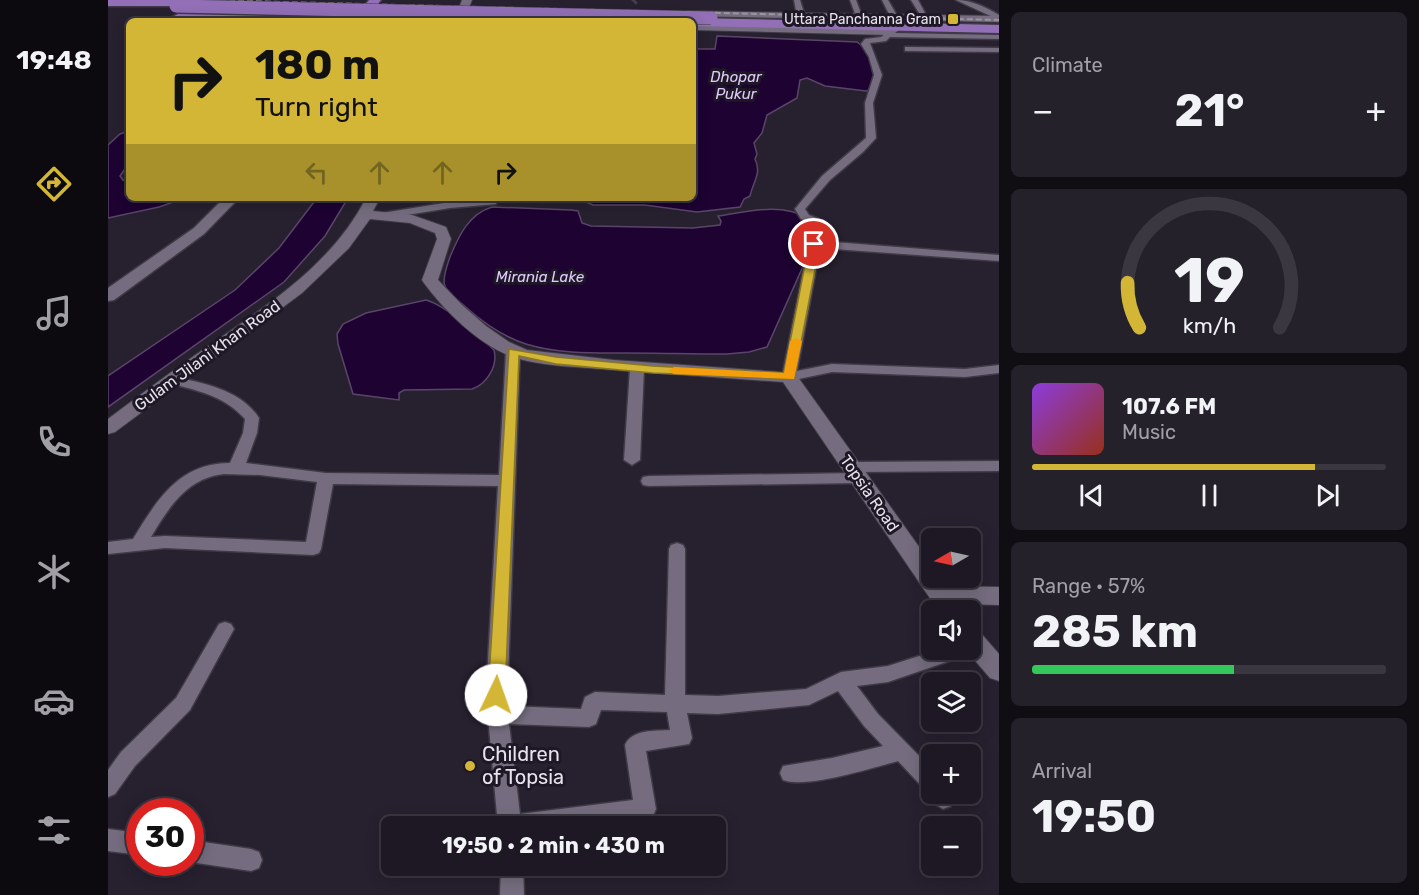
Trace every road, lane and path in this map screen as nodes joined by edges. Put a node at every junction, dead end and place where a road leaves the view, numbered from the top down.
1 (797, 0) edge
2 (853, 0) edge
3 (885, 0) edge
4 (914, 0) edge
5 (959, 0) edge
6 (972, 0) edge
7 (373, 3) edge
8 (465, 4) edge
9 (109, 5) edge
10 (984, 9) junction
11 (922, 11) dead end
12 (168, 12) junction
13 (861, 17) junction
14 (267, 18) edge
15 (360, 18) edge
16 (493, 18) edge
17 (576, 18) edge
18 (800, 18) junction
19 (696, 20) edge
20 (712, 20) junction
21 (998, 20) edge
22 (696, 22) edge
23 (892, 26) junction
24 (696, 27) edge
25 (979, 32) junction
26 (999, 37) edge
27 (908, 49) dead end
28 (996, 50) edge
29 (229, 201) edge
30 (373, 201) edge
31 (492, 202) dead end
32 (375, 216) junction
33 (814, 244) junction
34 (999, 258) edge
35 (108, 296) edge
36 (513, 351) junction
37 (637, 368) junction
38 (999, 369) edge
39 (789, 377) junction
40 (173, 380) junction
41 (108, 428) edge
42 (632, 460) dead end
43 (999, 466) edge
44 (236, 468) junction
45 (856, 472) junction
46 (326, 478) junction
47 (506, 481) junction
48 (649, 481) dead end
49 (138, 545) junction
50 (108, 548) edge
51 (677, 549) dead end
52 (999, 596) edge
53 (942, 600) edge
54 (968, 600) edge
55 (225, 628) dead end
56 (981, 655) edge
57 (926, 660) edge
58 (999, 671) edge
59 (841, 680) junction
60 (675, 702) junction
61 (500, 715) junction
62 (902, 751) junction
63 (790, 773) dead end
64 (921, 773) edge
65 (108, 787) edge
66 (509, 816) edge
67 (589, 816) edge
68 (108, 840) edge
69 (126, 842) edge
70 (204, 853) edge
71 (251, 860) dead end
72 (512, 876) edge
73 (512, 895) edge

1 - 18 street
2 - 13 street
3 - 23 street
4 - 11 street
5 - 10 street
6 - 10 street
7 - 9 main road
7 - 15 main road
8 - 18 street
9 - 12 main road
9 - 12 main road
10 - 21 street
12 - 14 main road
12 - 16 main road, bridge
12 - 17 main road, bridge
13 - 18 street
13 - 23 street
18 - 20 main road
18 - 23 main road
19 - 20 main road, bridge
20 - 22 main road, bridge
20 - 23 main road
21 - 23 main road
21 - 25 main road
23 - 24 street
23 - 25 main road
23 - 33 street
25 - 26 street
25 - 28 street
27 - 28 street
29 - 35 main road
30 - 32 street, Gulam Jilani Khan Road
31 - 32 street
32 - 36 street
32 - 40 street, Gulam Jilani Khan Road
33 - 34 street
33 - 39 street
36 - 37 street
36 - 47 street
37 - 39 street
37 - 42 street
38 - 39 street
39 - 45 street, Topsia Road
40 - 41 street, Gulam Jilani Khan Road
40 - 44 street
43 - 45 street
44 - 46 street
44 - 49 street
45 - 48 street
45 - 53 street, Topsia Road
46 - 47 street
46 - 49 street
47 - 61 street
49 - 50 street
51 - 60 street
52 - 54 street
55 - 65 street
56 - 58 street
57 - 59 street
59 - 60 street
59 - 62 street
60 - 61 street
60 - 67 street
61 - 66 street
62 - 63 street
62 - 64 street
68 - 69 street
70 - 71 street
72 - 73 street

